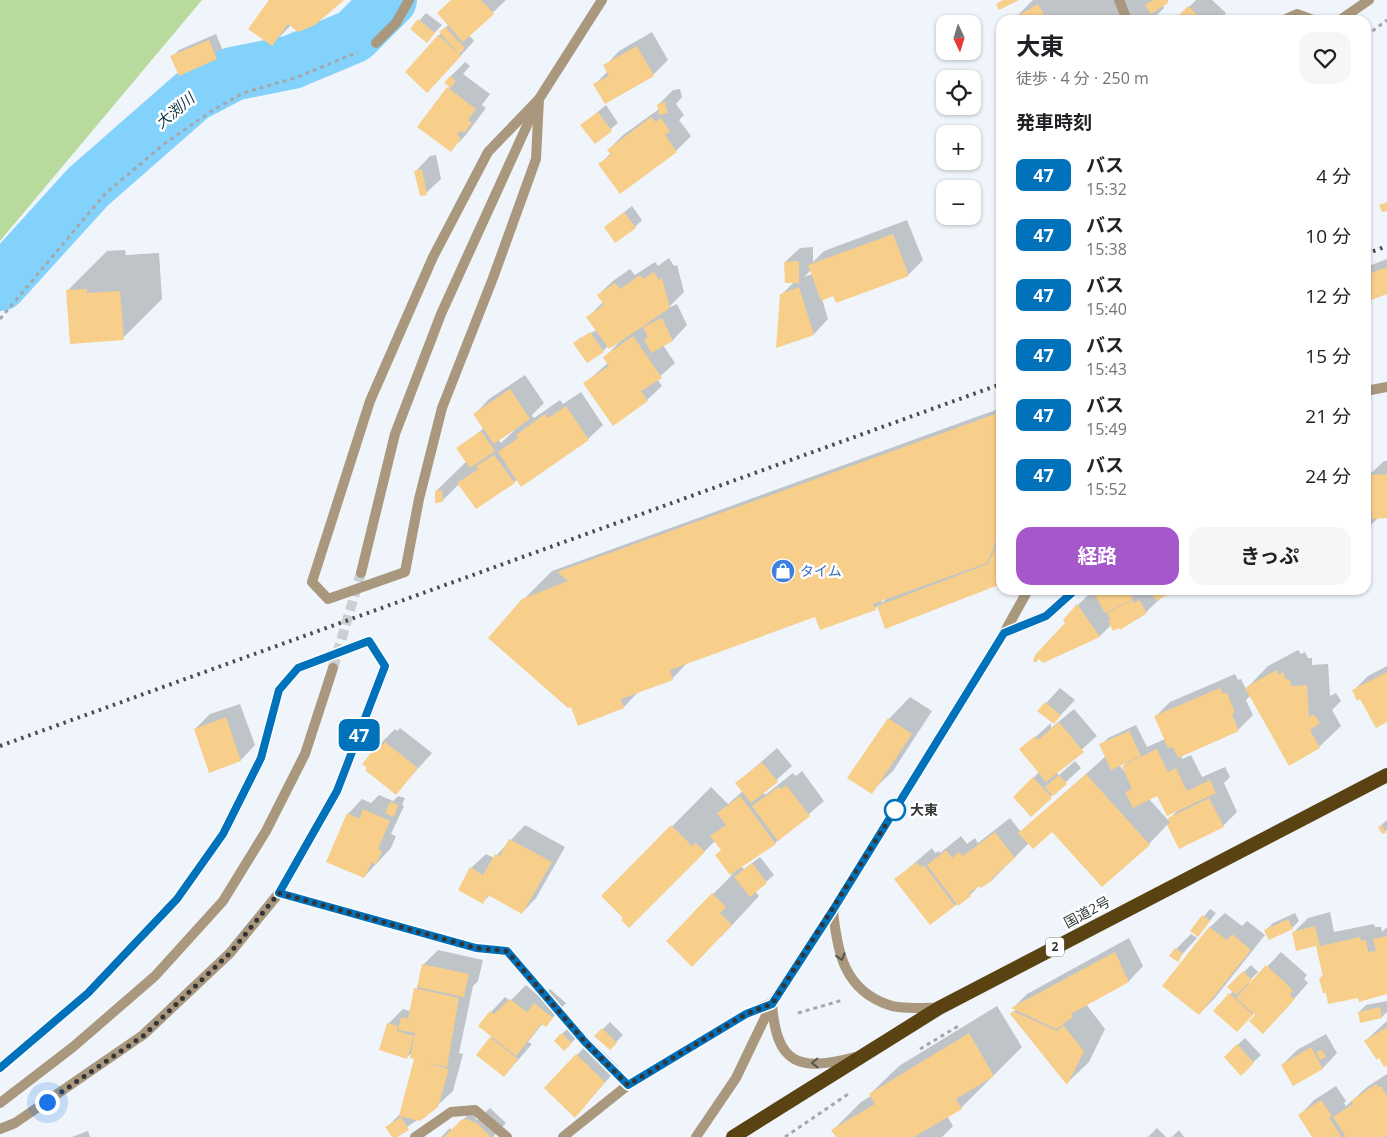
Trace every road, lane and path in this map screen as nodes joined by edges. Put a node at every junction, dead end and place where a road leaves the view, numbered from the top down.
1 (410, 0) edge
2 (602, 0) edge
3 (1119, 0) edge
4 (1369, 0) edge
5 (1125, 15) edge
6 (1347, 15) edge
7 (1387, 20) edge
8 (1371, 32) edge
9 (376, 43) joint
10 (539, 99) junction
11 (0, 319) edge
12 (1387, 387) edge
13 (1371, 390) edge
14 (361, 573) tunnel mouth
15 (1025, 595) edge
16 (1069, 595) edge
17 (1004, 633) junction
18 (333, 668) tunnel mouth
19 (1387, 775) edge
20 (279, 893) junction
21 (833, 910) junction
22 (850, 998) dead end
23 (772, 1004) junction
24 (940, 1008) junction
25 (798, 1012) dead end
26 (961, 1024) dead end
27 (919, 1050) dead end
28 (863, 1055) junction
29 (0, 1068) edge
30 (628, 1085) junction
31 (853, 1091) dead end
32 (0, 1103) edge
33 (0, 1129) edge
34 (415, 1137) edge
35 (507, 1137) edge
36 (564, 1137) edge
37 (696, 1137) edge
38 (732, 1137) edge
39 (785, 1137) edge

1 - 9 street
2 - 10 street
3 - 5 street
4 - 6 street
7 - 8 path
9 - 11 path
10 - 10 street
10 - 14 street
12 - 13 street
15 - 17 street
16 - 17 street
17 - 21 street
18 - 32 street
19 - 24 highway, 国道2号 / 2
20 - 29 street
20 - 30 street
20 - 33 street
21 - 23 street
21 -> 24 street
22 - 25 path
28 -> 23 street
23 - 30 street
23 - 37 street
24 - 28 highway, 国道2号 / 2
26 - 27 path
28 - 38 highway, 国道2号 / 2
30 - 36 street
31 - 39 path
34 - 35 street

